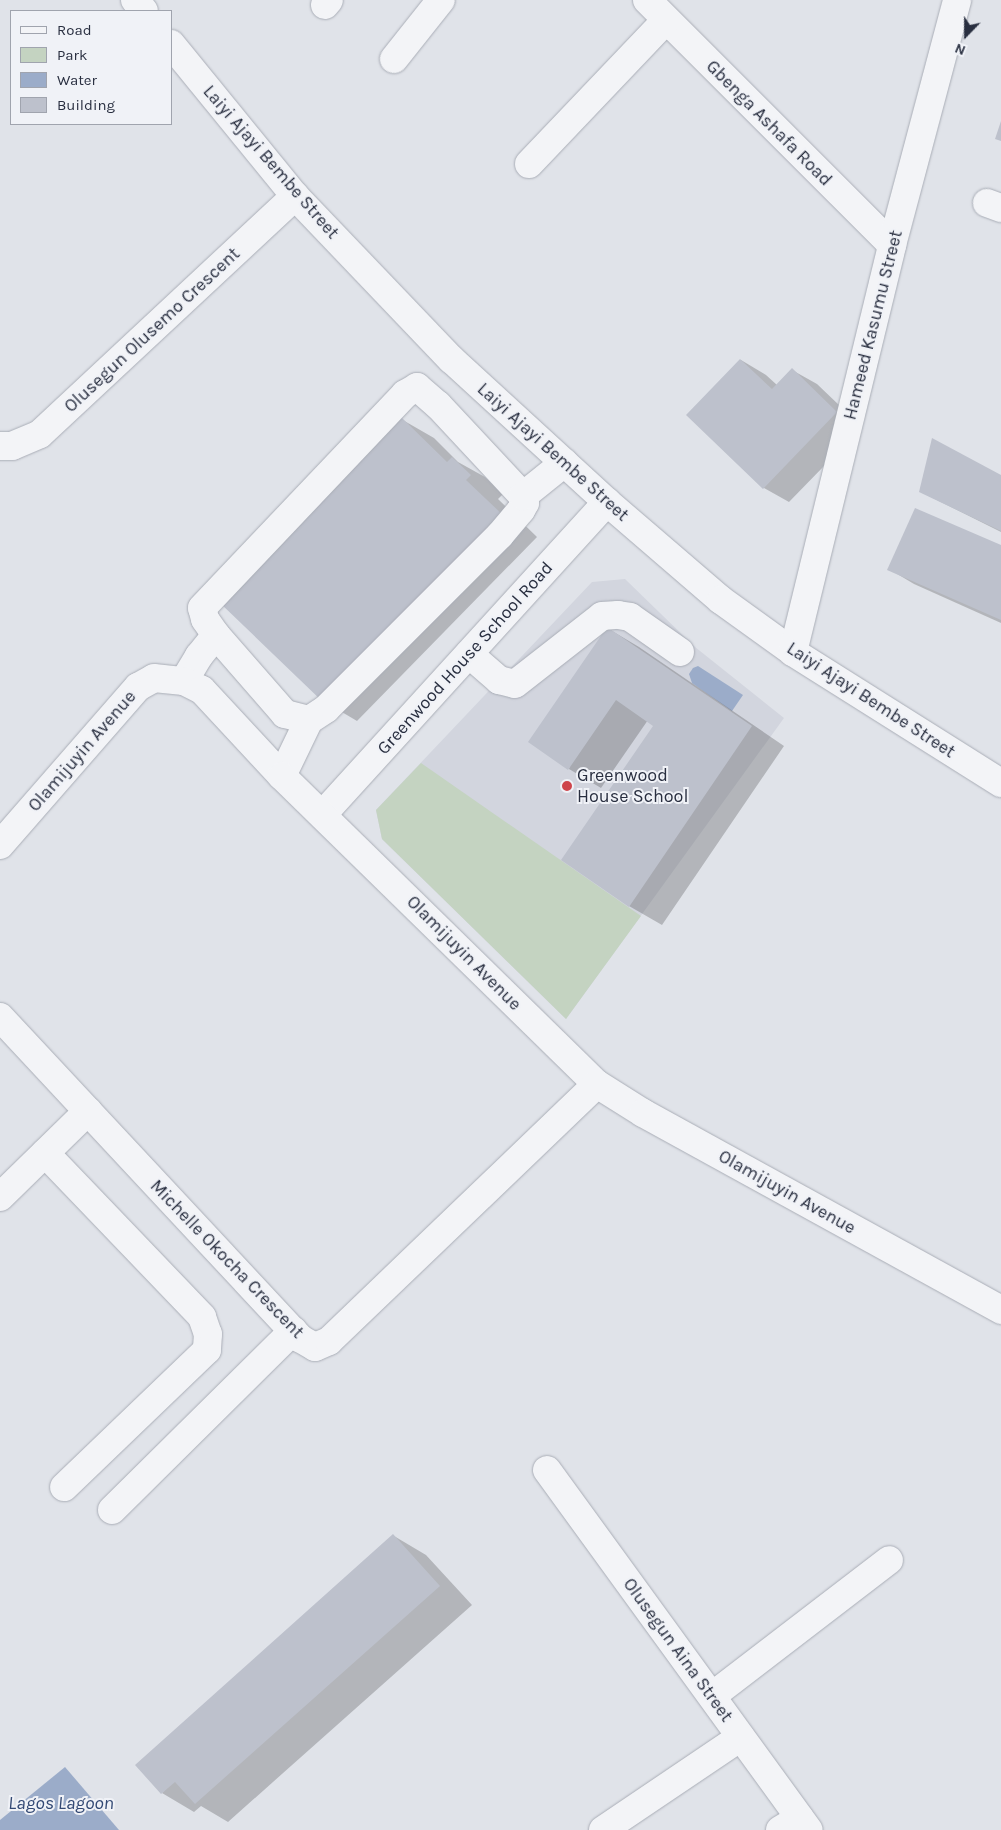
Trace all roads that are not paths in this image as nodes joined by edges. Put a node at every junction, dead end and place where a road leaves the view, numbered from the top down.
1 (135, 0) edge
2 (440, 0) edge
3 (647, 0) edge
4 (957, 0) edge
5 (143, 10) edge
6 (666, 20) junction
7 (172, 45) edge
8 (394, 59) dead end
9 (529, 164) dead end
10 (296, 196) junction
11 (892, 245) junction
12 (452, 359) junction
13 (417, 387) junction
14 (0, 446) edge
15 (564, 463) junction
16 (523, 496) junction
17 (607, 502) junction
18 (216, 635) junction
19 (680, 652) dead end
20 (793, 652) junction
21 (469, 654) junction
22 (184, 681) junction
23 (309, 720) junction
24 (282, 776) junction
25 (1001, 783) edge
26 (323, 814) junction
27 (0, 845) edge
28 (0, 1017) edge
29 (597, 1084) junction
30 (88, 1111) junction
31 (45, 1153) junction
32 (0, 1197) edge
33 (1001, 1310) edge
34 (293, 1331) junction
35 (547, 1470) dead end
36 (64, 1487) dead end
37 (112, 1510) dead end
38 (889, 1560) dead end
39 (712, 1696) junction
40 (741, 1737) junction
41 (796, 1826) edge
42 (603, 1830) edge

1 - 5 street
2 - 8 street
3 - 6 street, Gbenga Ashafa Road
4 - 11 street, Hameed Kasumu Street
6 - 9 street
6 - 11 street, Gbenga Ashafa Road
7 - 10 street, Laiyi Ajayi Bembe Street
10 - 12 street, Laiyi Ajayi Bembe Street
10 - 14 street, Olusegun Olusemo Crescent
11 - 20 street, Hameed Kasumu Street
12 - 13 street
12 - 15 street, Laiyi Ajayi Bembe Street
13 - 16 street
13 - 18 street
15 - 16 street
15 - 17 street, Laiyi Ajayi Bembe Street
16 - 23 street
17 - 20 street, Laiyi Ajayi Bembe Street
17 - 21 street, Greenwood House School Road
18 - 22 street
18 - 23 street
19 - 21 street
20 - 25 street, Laiyi Ajayi Bembe Street
21 - 26 street, Greenwood House School Road
22 - 24 street, Olamijuyin Avenue
22 - 27 street, Olamijuyin Avenue
23 - 24 street
24 - 26 street, Olamijuyin Avenue
26 - 29 street, Olamijuyin Avenue
28 - 30 street, Michelle Okocha Crescent
29 - 33 street, Olamijuyin Avenue
29 - 34 street, Michelle Okocha Crescent
30 - 31 street
30 - 34 street, Michelle Okocha Crescent
31 - 32 street
31 - 36 street
34 - 37 street
35 - 39 street, Olusegun Aina Street
38 - 39 street
39 - 40 street, Olusegun Aina Street
40 - 41 street, Olusegun Aina Street
40 - 42 street

